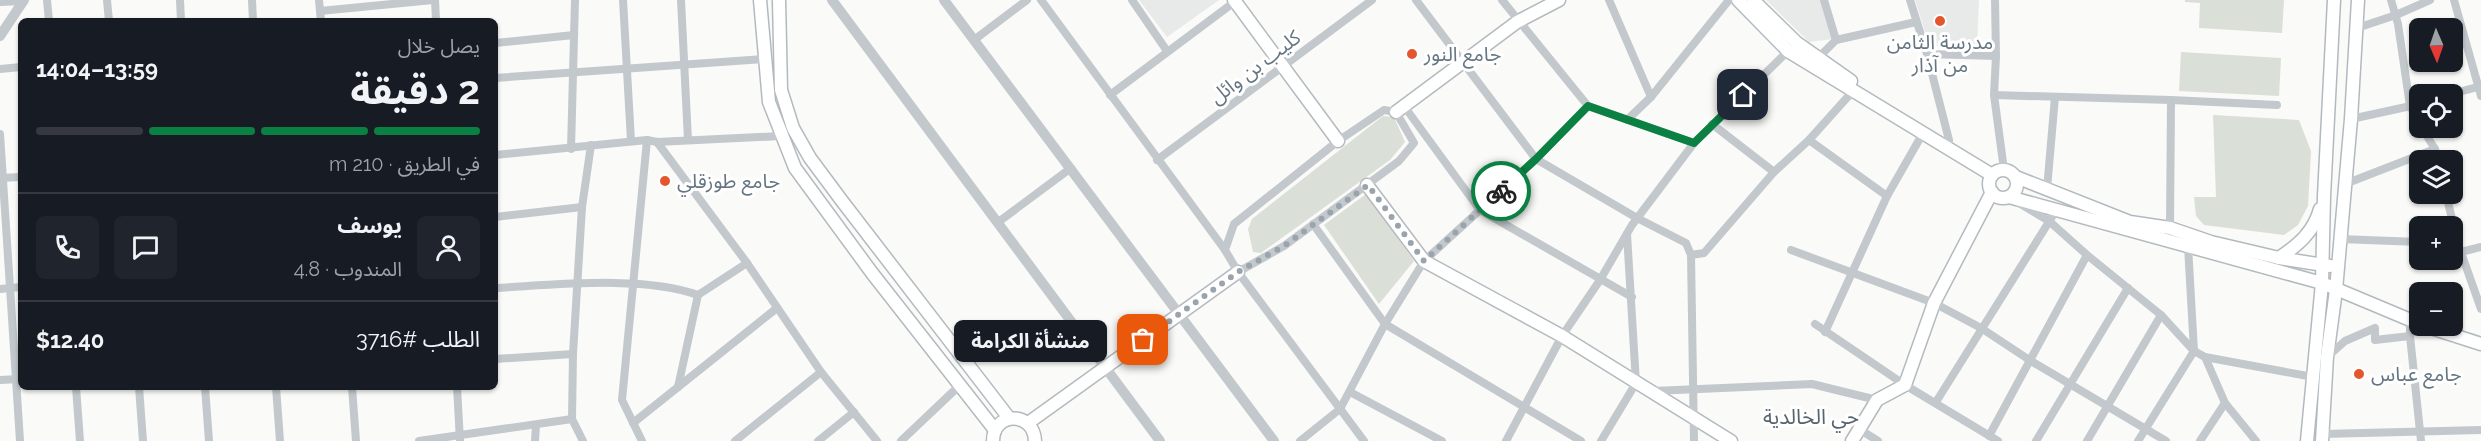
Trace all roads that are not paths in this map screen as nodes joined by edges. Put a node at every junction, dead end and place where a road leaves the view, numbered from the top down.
1 (24, 0) edge
2 (47, 0) edge
3 (107, 0) edge
4 (180, 0) edge
5 (252, 0) edge
6 (319, 0) edge
7 (434, 0) edge
8 (575, 0) edge
9 (623, 0) edge
10 (681, 0) edge
11 (760, 0) edge
12 (779, 0) edge
13 (832, 0) edge
14 (944, 0) edge
15 (1026, 0) edge
16 (1041, 0) edge
17 (1132, 0) edge
18 (1236, 0) edge
19 (1372, 0) edge
20 (1416, 0) edge
21 (1502, 0) edge
22 (1559, 0) edge
23 (1609, 0) edge
24 (1729, 0) edge
25 (1738, 0) edge
26 (1753, 0) edge
27 (1824, 0) edge
28 (1910, 0) edge
29 (1995, 0) edge
30 (2334, 0) edge
31 (2358, 0) edge
32 (2391, 0) edge
33 (2430, 0) edge
34 (2454, 0) edge
35 (0, 2) edge
36 (320, 11) junction
37 (2396, 15) junction
38 (49, 18) edge
39 (109, 18) edge
40 (182, 18) edge
41 (253, 18) edge
42 (321, 18) edge
43 (436, 18) edge
44 (1517, 22) junction
45 (1916, 22) junction
46 (2357, 28) junction
47 (574, 35) junction
48 (0, 36) edge
49 (974, 40) junction
50 (1836, 40) junction
51 (498, 43) edge
52 (1167, 51) junction
53 (1788, 51) junction
54 (1927, 54) junction
55 (1996, 56) junction
56 (1818, 58) junction
57 (765, 59) junction
58 (1463, 62) junction
59 (683, 64) junction
60 (1284, 66) junction
61 (18, 67) edge
62 (626, 68) junction
63 (0, 69) edge
64 (572, 73) junction
65 (498, 78) edge
66 (2479, 86) edge
67 (1853, 91) junction
68 (2463, 91) edge
69 (1110, 95) junction
70 (1994, 95) junction
71 (2481, 96) edge
72 (1651, 97) junction
73 (2055, 97) junction
74 (2171, 100) junction
75 (2409, 100) edge
76 (2277, 105) dead end
77 (1588, 106) junction
78 (2409, 106) edge
79 (1400, 109) junction
80 (2350, 119) junction
81 (1628, 120) junction
82 (1712, 124) junction
83 (1923, 133) junction
84 (0, 134) edge
85 (781, 136) junction
86 (2428, 138) edge
87 (647, 140) junction
88 (688, 140) junction
89 (1809, 140) junction
90 (1949, 140) junction
91 (631, 141) junction
92 (1338, 141) junction
93 (657, 142) junction
94 (1694, 143) junction
95 (591, 145) junction
96 (571, 149) junction
97 (2435, 149) joint
98 (498, 155) edge
99 (1536, 159) junction
100 (1157, 160) junction
101 (1071, 168) junction
102 (1774, 172) junction
103 (1998, 172) junction
104 (18, 177) edge
105 (2016, 177) junction
106 (1, 178) edge
107 (2345, 184) junction
108 (1368, 185) junction
109 (2047, 189) junction
110 (1992, 192) junction
111 (1887, 196) junction
112 (2324, 196) junction
113 (2009, 197) junction
114 (582, 207) junction
115 (1480, 210) junction
116 (2057, 210) junction
117 (498, 217) edge
118 (1637, 218) junction
119 (2049, 221) junction
120 (997, 223) junction
121 (1313, 224) junction
122 (2170, 228) junction
123 (1627, 234) junction
124 (2338, 239) junction
125 (2409, 242) edge
126 (2188, 246) junction
127 (2463, 247) edge
128 (2481, 247) edge
129 (1225, 250) junction
130 (1791, 250) dead end
131 (1691, 255) junction
132 (2087, 255) junction
133 (2279, 258) junction
134 (1424, 261) junction
135 (2463, 262) edge
136 (747, 263) junction
137 (2323, 265) junction
138 (2337, 266) junction
139 (1238, 272) junction
140 (1850, 273) junction
141 (1600, 280) junction
142 (576, 283) junction
143 (2322, 283) junction
144 (634, 284) junction
145 (18, 287) edge
146 (10, 288) junction
147 (498, 288) edge
148 (2128, 288) junction
149 (0, 289) edge
150 (2336, 290) junction
151 (698, 295) junction
152 (1632, 297) junction
153 (1934, 303) junction
154 (777, 308) junction
155 (2481, 309) edge
156 (1180, 313) junction
157 (2161, 315) junction
158 (2409, 320) edge
159 (1385, 324) junction
160 (1815, 324) dead end
161 (1981, 328) junction
162 (1825, 332) junction
163 (1562, 336) junction
164 (2410, 336) joint
165 (2456, 336) edge
166 (2481, 344) edge
167 (2194, 351) junction
168 (573, 354) junction
169 (2205, 357) junction
170 (2327, 357) junction
171 (498, 359) edge
172 (2031, 361) junction
173 (1105, 368) junction
174 (18, 369) edge
175 (821, 372) junction
176 (2313, 377) junction
177 (18, 379) edge
178 (0, 380) edge
179 (1636, 383) junction
180 (2072, 384) junction
181 (1905, 385) junction
182 (959, 386) junction
183 (678, 387) junction
184 (19, 390) edge
185 (76, 390) edge
186 (139, 390) edge
187 (205, 390) edge
188 (276, 390) edge
189 (352, 390) edge
190 (457, 390) edge
191 (1692, 390) junction
192 (1650, 391) junction
193 (1350, 392) junction
194 (1877, 400) junction
195 (1936, 402) junction
196 (2225, 402) junction
197 (2107, 406) junction
198 (1526, 407) junction
199 (1340, 409) junction
200 (854, 412) junction
201 (1692, 417) junction
202 (1009, 418) junction
203 (572, 420) junction
204 (633, 423) junction
205 (1028, 423) junction
206 (536, 425) junction
207 (2146, 428) junction
208 (1859, 429) junction
209 (2419, 430) junction
210 (2481, 430) edge
211 (994, 435) edge
212 (1989, 436) junction
213 (2322, 437) edge
214 (460, 438) edge
215 (20, 441) edge
216 (80, 441) edge
217 (143, 441) edge
218 (209, 441) edge
219 (280, 441) edge
220 (356, 441) edge
221 (419, 441) edge
222 (535, 441) edge
223 (583, 441) edge
224 (642, 441) edge
225 (735, 441) edge
226 (818, 441) edge
227 (877, 441) edge
228 (901, 441) edge
229 (1035, 441) edge
230 (1160, 441) edge
231 (1274, 441) edge
232 (1300, 441) edge
233 (1364, 441) edge
234 (1442, 441) edge
235 (1506, 441) edge
236 (1581, 441) edge
237 (1600, 441) edge
238 (1694, 441) edge
239 (1731, 441) edge
240 (1852, 441) edge
241 (1878, 441) edge
242 (1998, 441) edge
243 (2036, 441) edge
244 (2087, 441) edge
245 (2138, 441) edge
246 (2166, 441) edge
247 (2200, 441) edge
248 (2256, 441) edge
249 (2307, 441) edge
250 (2421, 441) edge

1 - 35 street
1 - 48 street
2 - 38 street
3 - 39 street
4 - 40 street
5 - 41 street
6 - 36 street
7 - 36 street
7 - 43 street
8 - 47 street
9 - 62 street
10 - 59 street
11 - 57 main road
12 - 202 main road
13 - 120 street
14 - 49 street
15 - 49 street
16 - 69 street
17 - 52 street
18 - 52 street
18 - 60 main road
19 - 60 street, كليب بن وائل
20 - 58 street
21 - 44 street
22 - 44 main road
23 - 72 street
24 - 72 street
25 - 53 main road
26 - 56 main road
27 - 50 street
28 - 45 street
29 - 55 street
30 - 112 main road
31 - 46 main road
32 - 37 street
33 - 37 street
34 - 66 street
36 - 42 street
37 - 46 street
37 - 75 street
44 - 58 main road
44 - 77 street
45 - 50 street
45 - 54 street
46 - 80 main road
47 - 51 street
47 - 64 street
49 - 101 street
50 - 56 street
52 - 69 street
53 - 67 main road
53 - 82 street
54 - 55 street
54 - 90 street
55 - 70 street
56 - 90 main road
57 - 59 street
57 - 85 main road
58 - 79 main road
58 - 99 street
59 - 62 street
59 - 88 street
60 - 92 main road
60 - 100 street, كليب بن وائل
61 - 63 street
62 - 64 street
62 - 91 street
64 - 65 street
64 - 96 street
66 - 68 street
66 - 71 street
67 - 83 main road
67 - 89 street
69 - 100 street
70 - 73 street
70 - 103 street
72 - 81 street
73 - 74 street
73 - 109 street
74 - 76 street
74 - 122 street
77 - 81 street
77 - 99 street
78 - 80 street
79 - 92 street
79 - 108 street
79 - 115 street
80 - 107 main road
81 - 94 street
82 - 94 street
82 - 102 street
83 - 103 main road
83 - 111 street
84 - 106 street
85 - 88 street
85 - 182 main road
86 - 97 street
87 - 91 street
87 - 93 street
87 - 144 street
88 - 93 street
89 - 102 street
89 - 111 street
90 - 103 main road
91 - 95 street
92 - 129 street
93 - 136 street
94 - 118 street
95 - 96 street
95 - 114 street
96 - 98 street
97 - 107 street
99 - 115 street
99 - 118 street
100 - 129 street
101 - 120 street
101 - 156 street
102 - 131 street
103 - 105 main road
103 - 110 main road
104 - 106 street
105 - 109 main road
105 - 113 main road
106 - 146 street
107 - 124 main road
108 - 121 street
108 - 134 main road
109 - 122 main road
110 - 113 main road
110 - 153 main road
111 - 140 street
112 - 133 main road
112 - 137 main road
113 - 116 main road
113 - 119 street
114 - 117 street
114 - 142 street
115 - 134 street
115 - 141 street
116 - 119 street
116 - 126 main road
118 - 123 street
118 - 131 street
119 - 132 street
119 - 161 street
120 - 173 street
121 - 139 street
121 - 159 street
122 - 133 main road
123 - 141 street
123 - 152 street
124 - 125 street
124 - 138 main road
126 - 143 main road
126 - 167 street
127 - 128 street
129 - 139 street
130 - 140 street
131 - 191 street
132 - 148 street
132 - 172 street
133 - 137 main road
134 - 159 street
134 - 163 main road
135 - 155 street
136 - 151 street
136 - 154 street
137 - 138 main road
137 - 143 main road
138 - 150 main road
139 - 156 main road
139 - 199 street
140 - 153 street
140 - 162 street
141 - 152 street
141 - 163 street
142 - 144 street
142 - 147 street
142 - 168 street
143 - 150 main road
143 - 176 main road
144 - 151 street
144 - 204 street
145 - 146 street
146 - 149 street
146 - 174 street
148 - 157 street
148 - 180 street
150 - 158 main road
150 - 170 main road
151 - 183 street
152 - 179 street
153 - 161 street
153 - 181 main road
154 - 175 street
154 - 183 street
156 - 173 main road
156 - 231 street
157 - 167 street
157 - 197 street
159 - 193 street
159 - 198 street
160 - 162 street
161 - 172 street
161 - 195 street
162 - 181 street
163 - 179 main road
163 - 198 street
164 - 170 street
164 - 209 street
165 - 166 main road
167 - 169 street
167 - 207 street
168 - 171 street
168 - 203 street
169 - 176 street
169 - 196 street
170 - 213 main road
172 - 180 street
172 - 212 street
173 - 205 main road
173 - 230 street
175 - 200 street
175 - 225 street
176 - 249 main road
177 - 178 street
179 - 192 main road
179 - 237 street
180 - 197 street
180 - 243 street
181 - 194 main road
181 - 195 street
182 - 211 main road
182 - 228 street
183 - 204 street
184 - 215 street
185 - 216 street
186 - 217 street
187 - 218 street
188 - 219 street
189 - 220 street
190 - 214 street
191 - 192 street
191 - 194 street
191 - 201 street
192 - 201 main road
193 - 199 street
193 - 234 street
194 - 208 main road
195 - 212 street
196 - 247 street
196 - 248 street
197 - 207 street
197 - 244 street
198 - 235 street
198 - 236 street
199 - 232 street
199 - 233 street
200 - 226 street
200 - 227 street
201 - 238 street
201 - 239 main road
202 - 205 main road
202 - 211 main road
203 - 206 street
203 - 223 street
204 - 224 street
205 - 229 main road
206 - 214 street
206 - 222 street
207 - 245 street
207 - 246 street
208 - 240 main road
208 - 241 street
209 - 210 street
209 - 213 street
209 - 250 street
212 - 242 street
214 - 221 street

